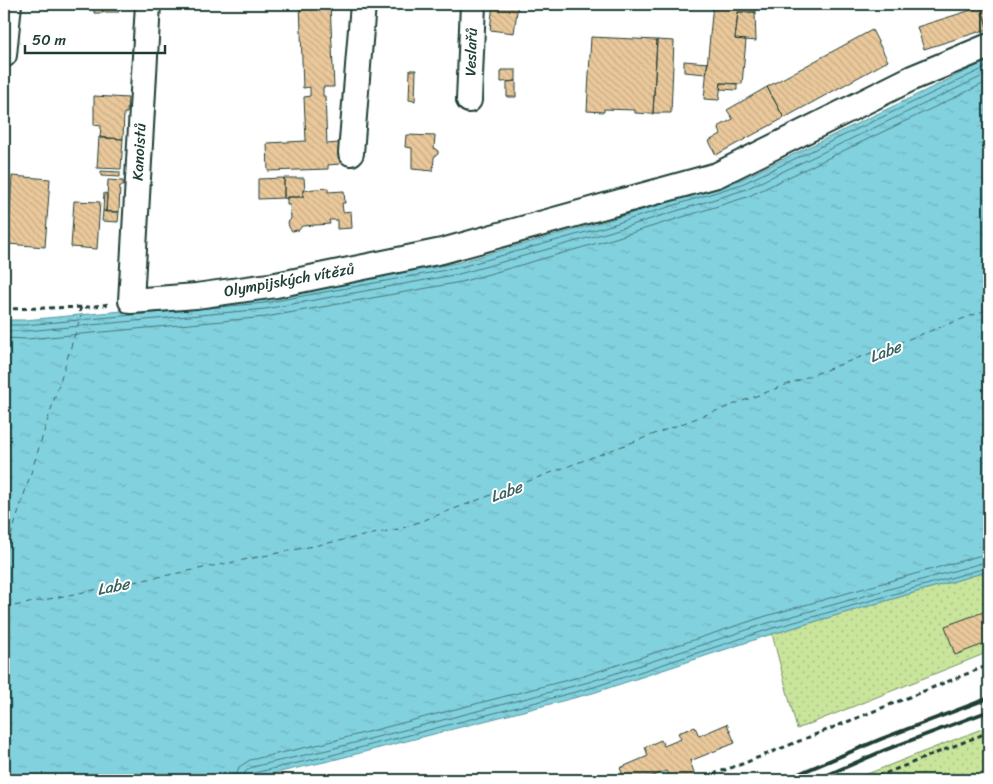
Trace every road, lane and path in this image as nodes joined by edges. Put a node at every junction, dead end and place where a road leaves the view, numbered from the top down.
1 (9, 4) edge
2 (148, 4) edge
3 (363, 4) edge
4 (473, 4) edge
5 (989, 46) edge
6 (4, 56) edge
7 (469, 100) dead end
8 (351, 153) dead end
9 (130, 301) junction
10 (80, 307) junction
11 (4, 309) edge
12 (81, 315) dead end
13 (989, 665) edge
14 (989, 732) edge
15 (696, 780) edge
16 (869, 780) edge

1 - 6 street
2 - 9 street, Kanoistů
3 - 8 street
4 - 7 street, Veslařů
5 - 9 street, Olympijských vítězů
9 - 10 path
10 - 11 path
10 - 12 path
13 - 15 path
14 - 16 path

